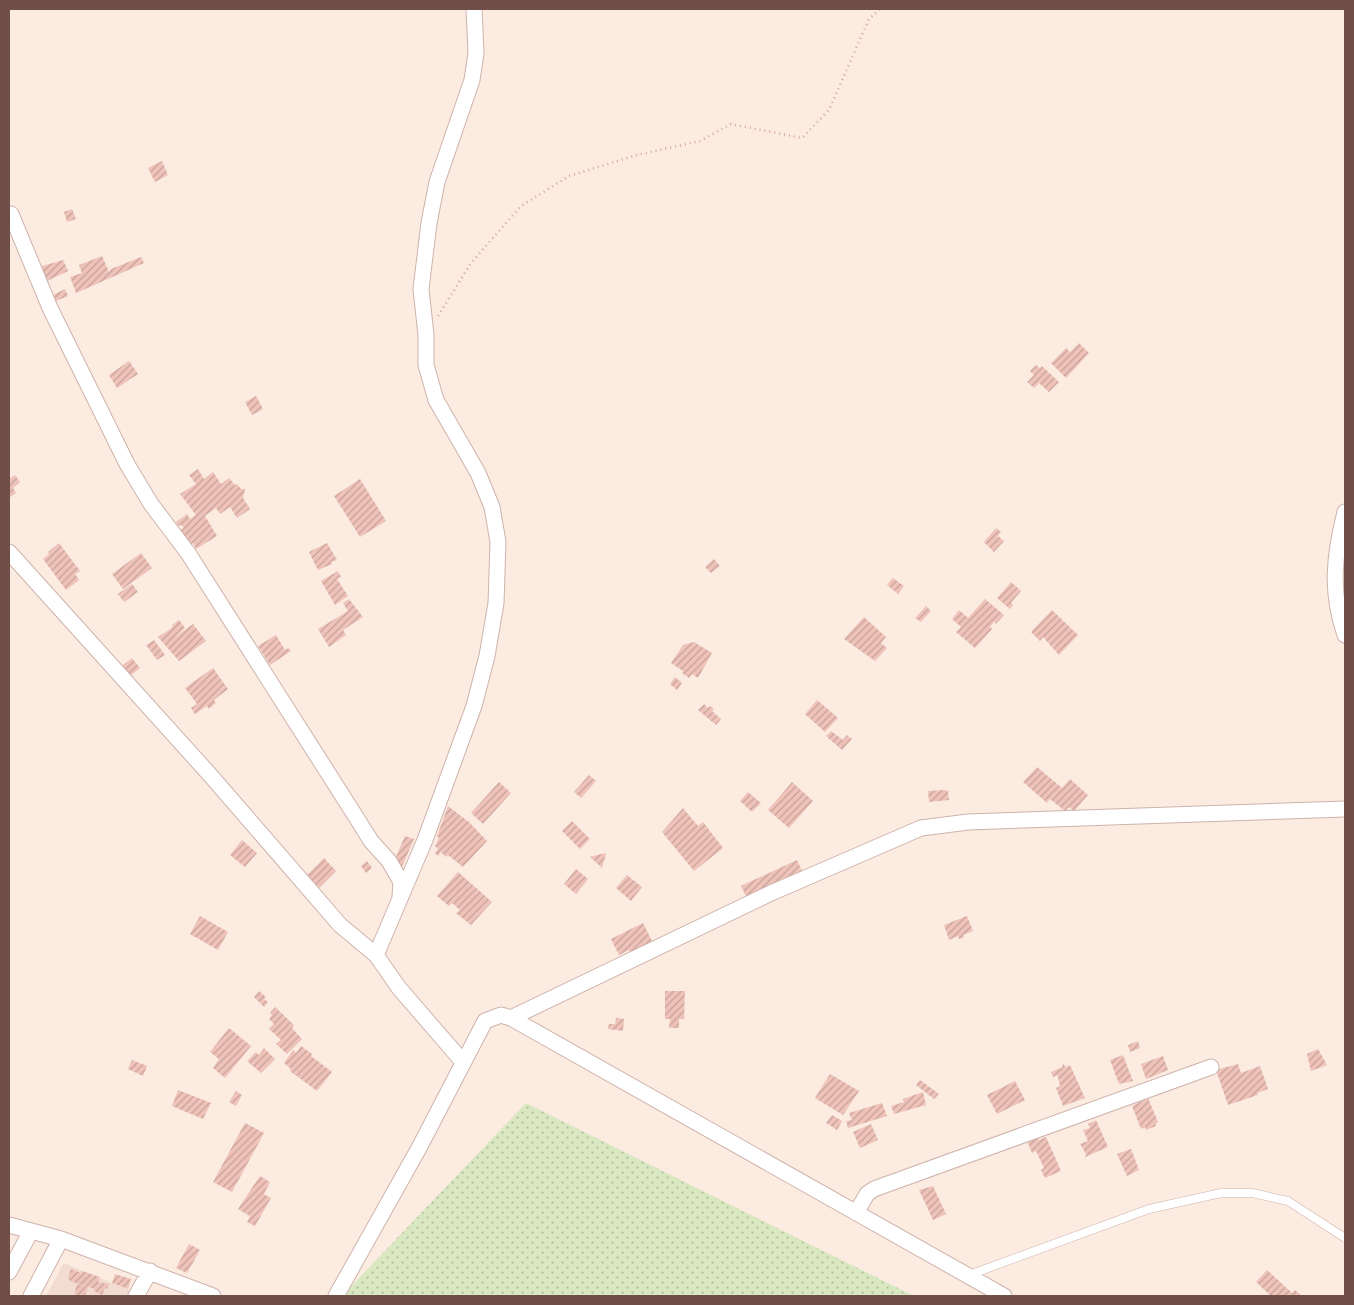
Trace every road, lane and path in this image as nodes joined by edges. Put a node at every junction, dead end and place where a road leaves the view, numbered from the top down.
1 (474, 9) edge
2 (880, 9) edge
3 (11, 214) dead end
4 (426, 335) junction
5 (1345, 512) edge
6 (9, 552) edge
7 (1345, 635) edge
8 (1345, 809) edge
9 (400, 901) junction
10 (376, 954) junction
11 (511, 1018) junction
12 (463, 1062) junction
13 (1212, 1067) dead end
14 (856, 1213) junction
15 (9, 1225) edge
16 (31, 1232) junction
17 (1345, 1238) edge
18 (60, 1239) junction
19 (9, 1272) edge
20 (150, 1272) junction
21 (967, 1276) junction
22 (31, 1296) edge
23 (136, 1296) edge
24 (213, 1296) edge
25 (336, 1296) edge
26 (1004, 1296) edge

1 - 4 street
2 - 4 path
3 - 9 street
4 - 9 street
5 - 7 street
6 - 10 street
8 - 11 street
9 - 10 street
10 - 12 street
11 - 12 street
11 - 14 street
12 - 25 street
13 - 14 street
14 - 21 street
15 - 16 street
16 - 18 street
16 - 19 street
17 - 21 lane
18 - 20 street
18 - 22 street
20 - 23 street
20 - 24 street
21 - 26 street

